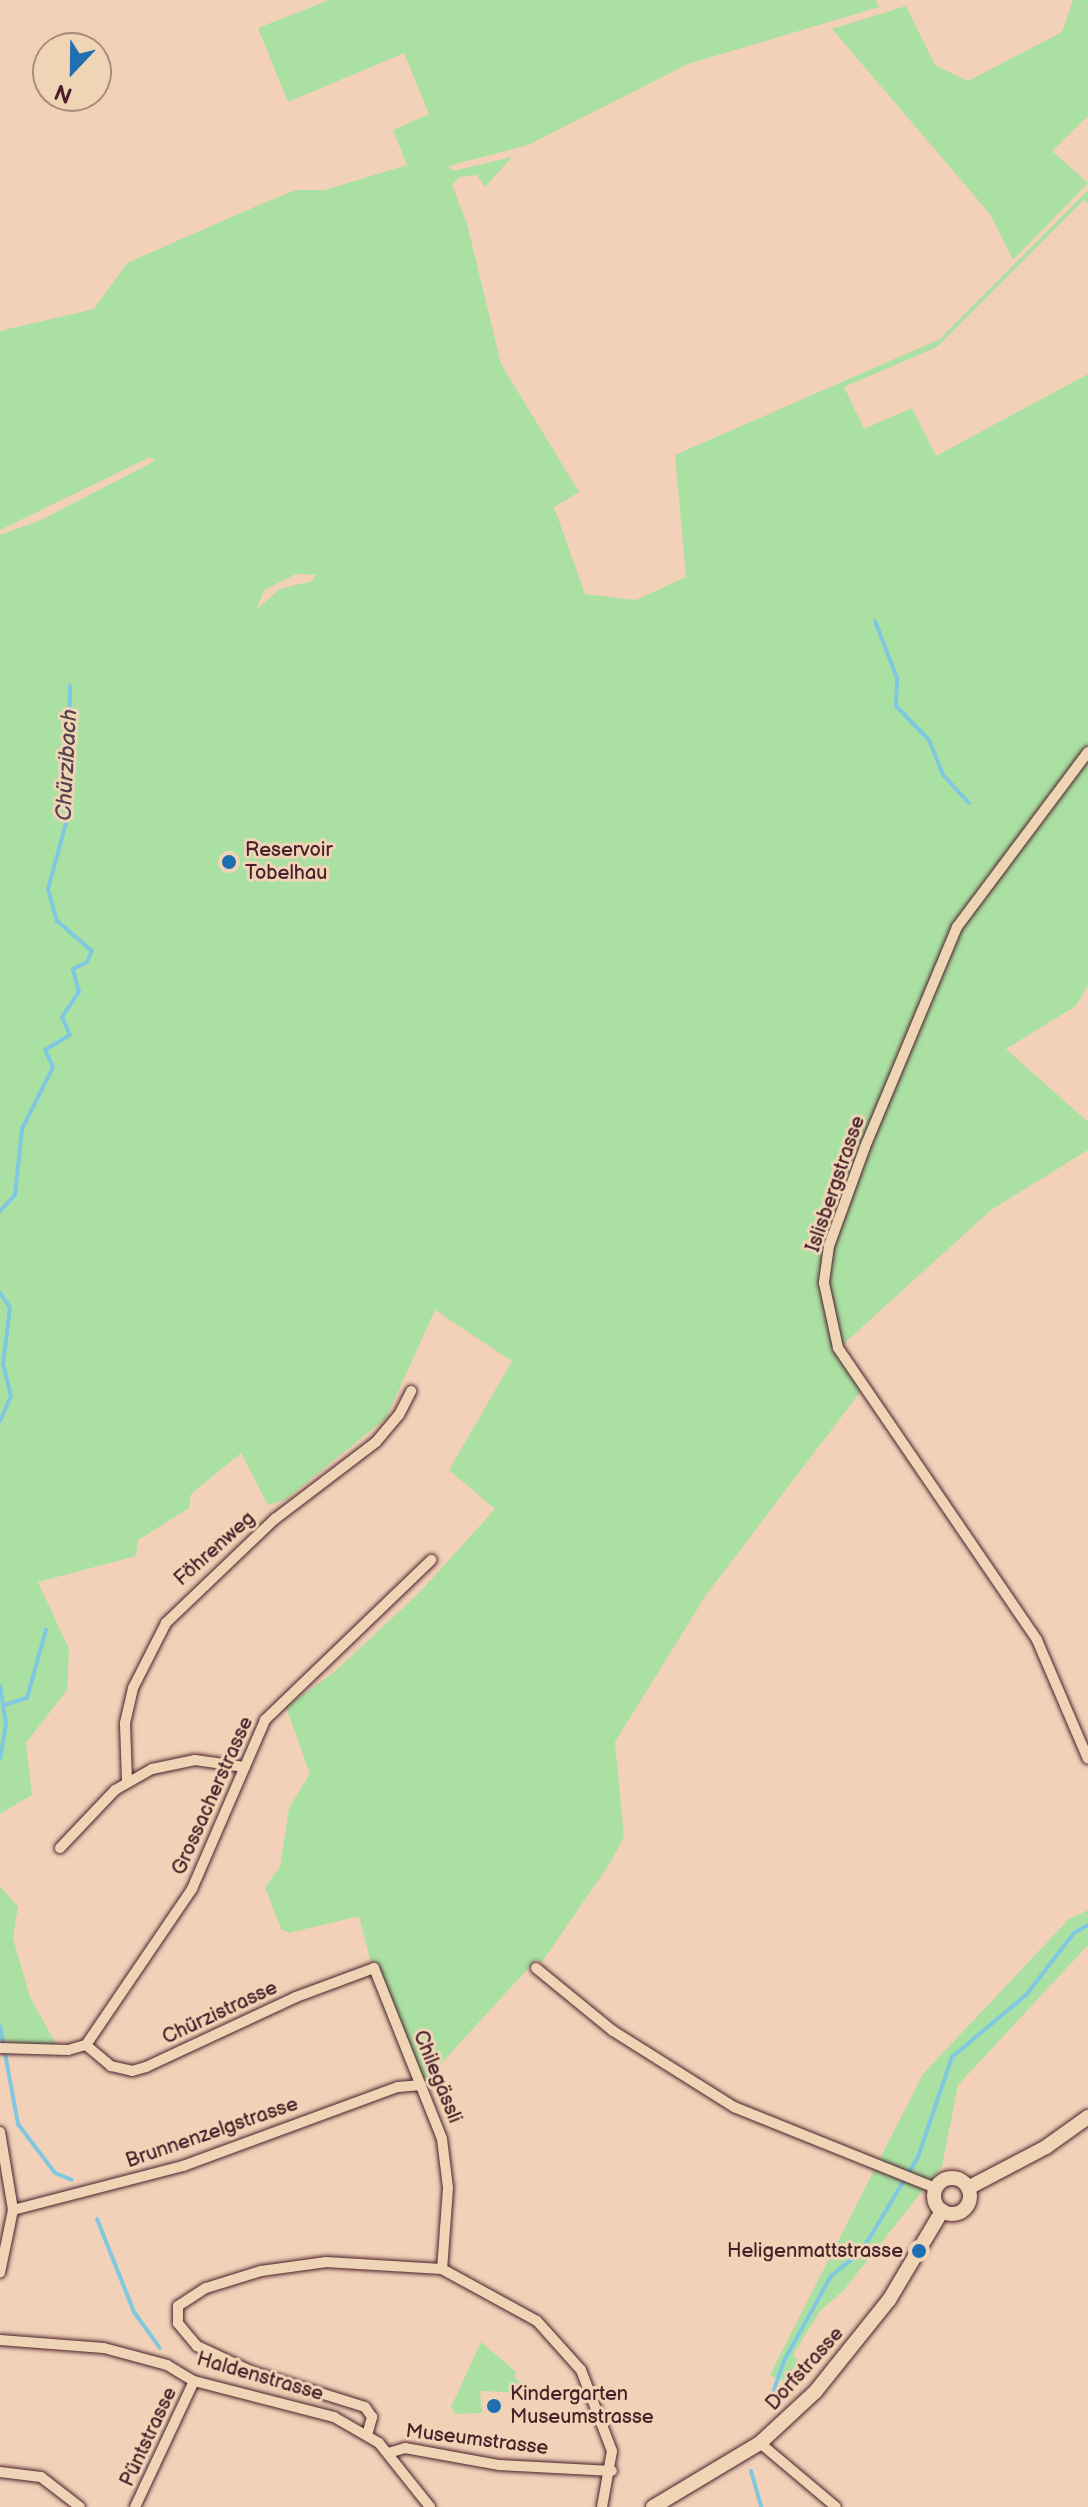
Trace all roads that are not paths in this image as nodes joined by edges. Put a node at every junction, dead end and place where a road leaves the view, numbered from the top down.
1 (1088, 752) edge
2 (411, 1391) dead end
3 (431, 1560) dead end
4 (1088, 1759) edge
5 (245, 1767) junction
6 (127, 1781) junction
7 (60, 1848) dead end
8 (374, 1968) joint
9 (536, 1968) dead end
10 (86, 2045) junction
11 (4, 2047) edge
12 (421, 2085) junction
13 (1088, 2117) edge
14 (0, 2132) edge
15 (936, 2188) junction
16 (968, 2188) junction
17 (13, 2210) junction
18 (942, 2211) junction
19 (442, 2269) junction
20 (0, 2273) edge
21 (0, 2340) edge
22 (194, 2381) junction
23 (367, 2435) junction
24 (760, 2443) junction
25 (388, 2453) junction
26 (612, 2471) junction
27 (0, 2472) edge
28 (655, 2506) edge
29 (80, 2507) edge
30 (135, 2507) edge
31 (430, 2507) edge
32 (602, 2507) edge
33 (836, 2507) edge

1 - 4 street, Islisbergstrasse
2 - 6 street, Föhrenweg
3 - 5 street, Grossacherstrasse
5 - 6 street
5 - 10 street, Grossacherstrasse
6 - 7 street
8 - 10 street, Chürzistrasse
8 - 12 street, Chilegässli
9 - 15 street
10 - 11 street
12 - 17 street, Brunnenzelgstrasse
12 - 19 street, Chilegässli
13 - 16 street
14 - 17 street
15 - 16 street
15 - 18 street
16 - 18 street
17 - 20 street
18 - 24 street, Dorfstrasse
19 - 23 street
19 - 26 street
21 - 22 street, Haldenstrasse
22 - 23 street, Haldenstrasse
22 - 30 street, Püntstrasse
23 - 25 street, Haldenstrasse
24 - 28 street, Dorfstrasse
24 - 33 street
25 - 26 street, Museumstrasse
25 - 31 street, Haldenstrasse
26 - 32 street
27 - 29 street

